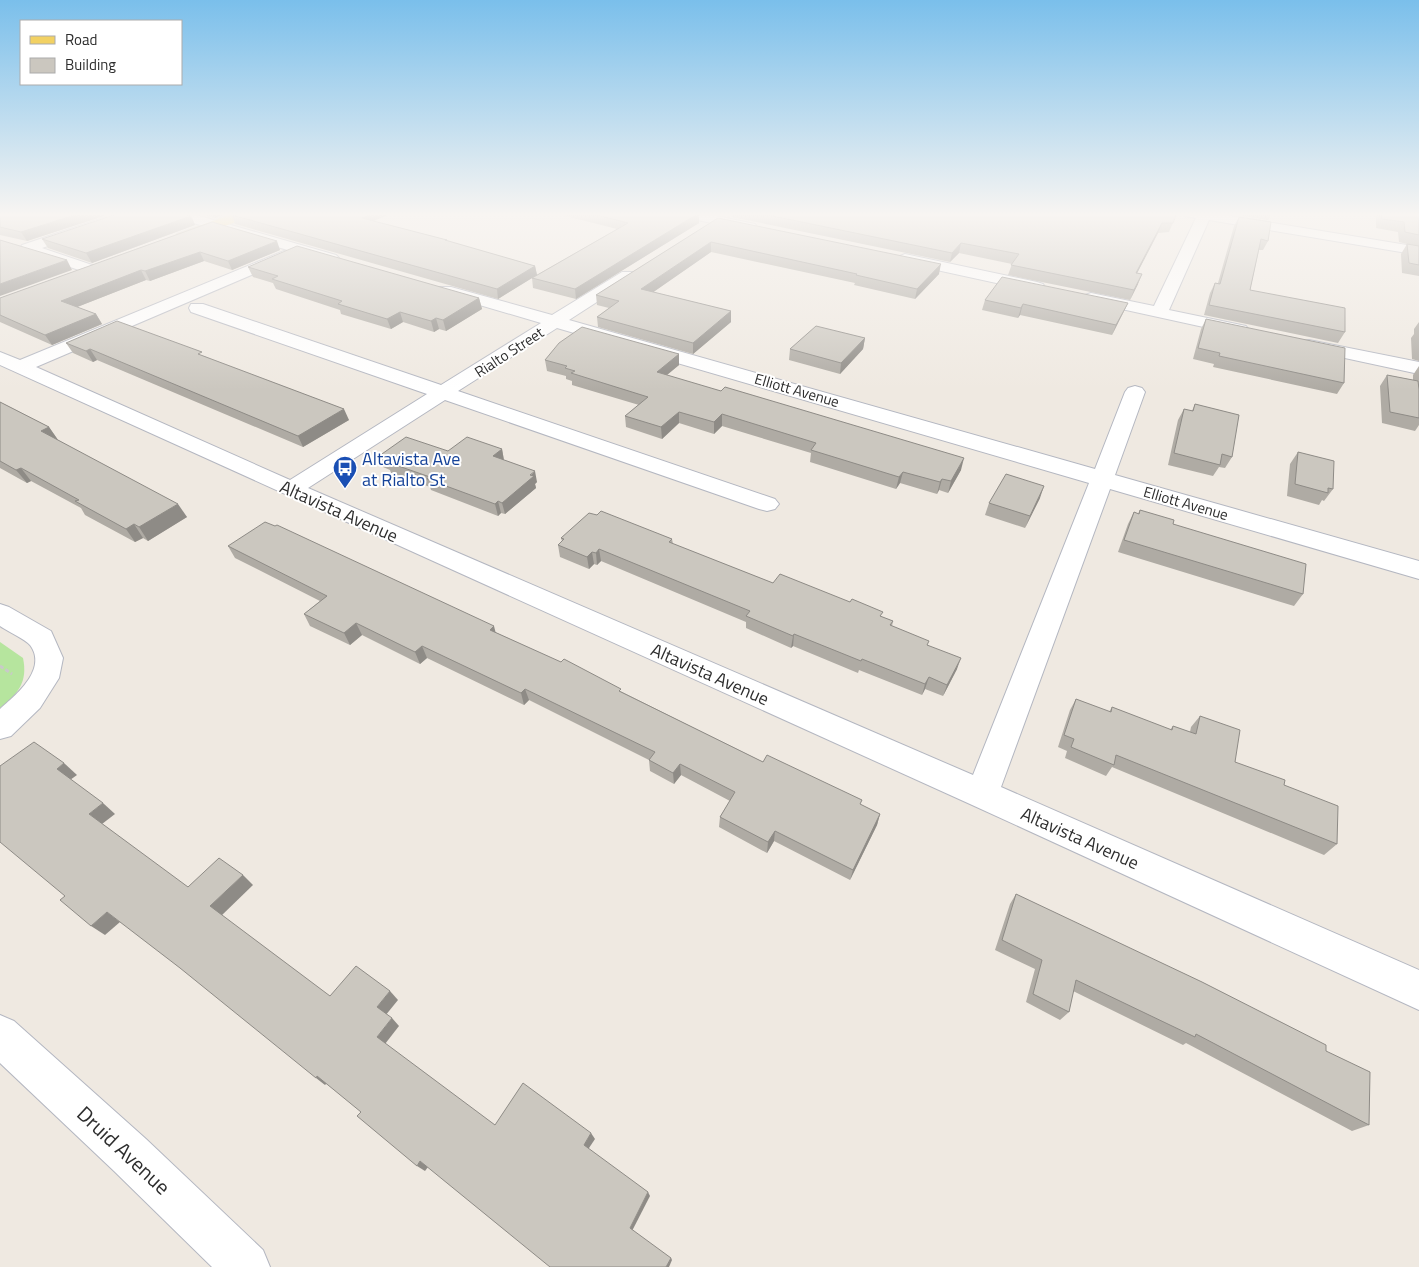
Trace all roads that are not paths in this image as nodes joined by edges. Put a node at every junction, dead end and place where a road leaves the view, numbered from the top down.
1 (87, 272) edge
2 (246, 272) edge
3 (633, 272) edge
4 (966, 272) edge
5 (1175, 272) edge
6 (74, 277) edge
7 (424, 284) edge
8 (1050, 290) edge
9 (1079, 296) edge
10 (198, 308) dead end
11 (1158, 313) junction
12 (556, 322) junction
13 (1255, 334) edge
14 (1294, 342) edge
15 (0, 358) edge
16 (20, 367) junction
17 (1419, 368) edge
18 (1134, 392) dead end
19 (444, 393) junction
20 (1103, 479) junction
21 (291, 489) junction
22 (767, 504) dead end
23 (1419, 570) edge
24 (0, 614) edge
25 (0, 727) edge
26 (982, 794) junction
27 (1419, 990) edge
28 (0, 1035) edge
29 (246, 1267) edge

1 - 6 main road
2 - 16 street
3 - 12 street, Rialto Street
4 - 8 street
5 - 11 street
7 - 12 street, Elliott Avenue
9 - 11 street
10 - 19 street
11 - 13 street
12 - 19 street, Rialto Street
12 - 20 street, Elliott Avenue
14 - 17 street
15 - 16 street, Altavista Avenue
16 - 21 street, Altavista Avenue
18 - 20 street
19 - 21 street, Rialto Street
19 - 22 street
20 - 23 street, Elliott Avenue
20 - 26 street
21 - 26 street, Altavista Avenue
24 - 25 street
26 - 27 street, Altavista Avenue
28 - 29 street, Druid Avenue

